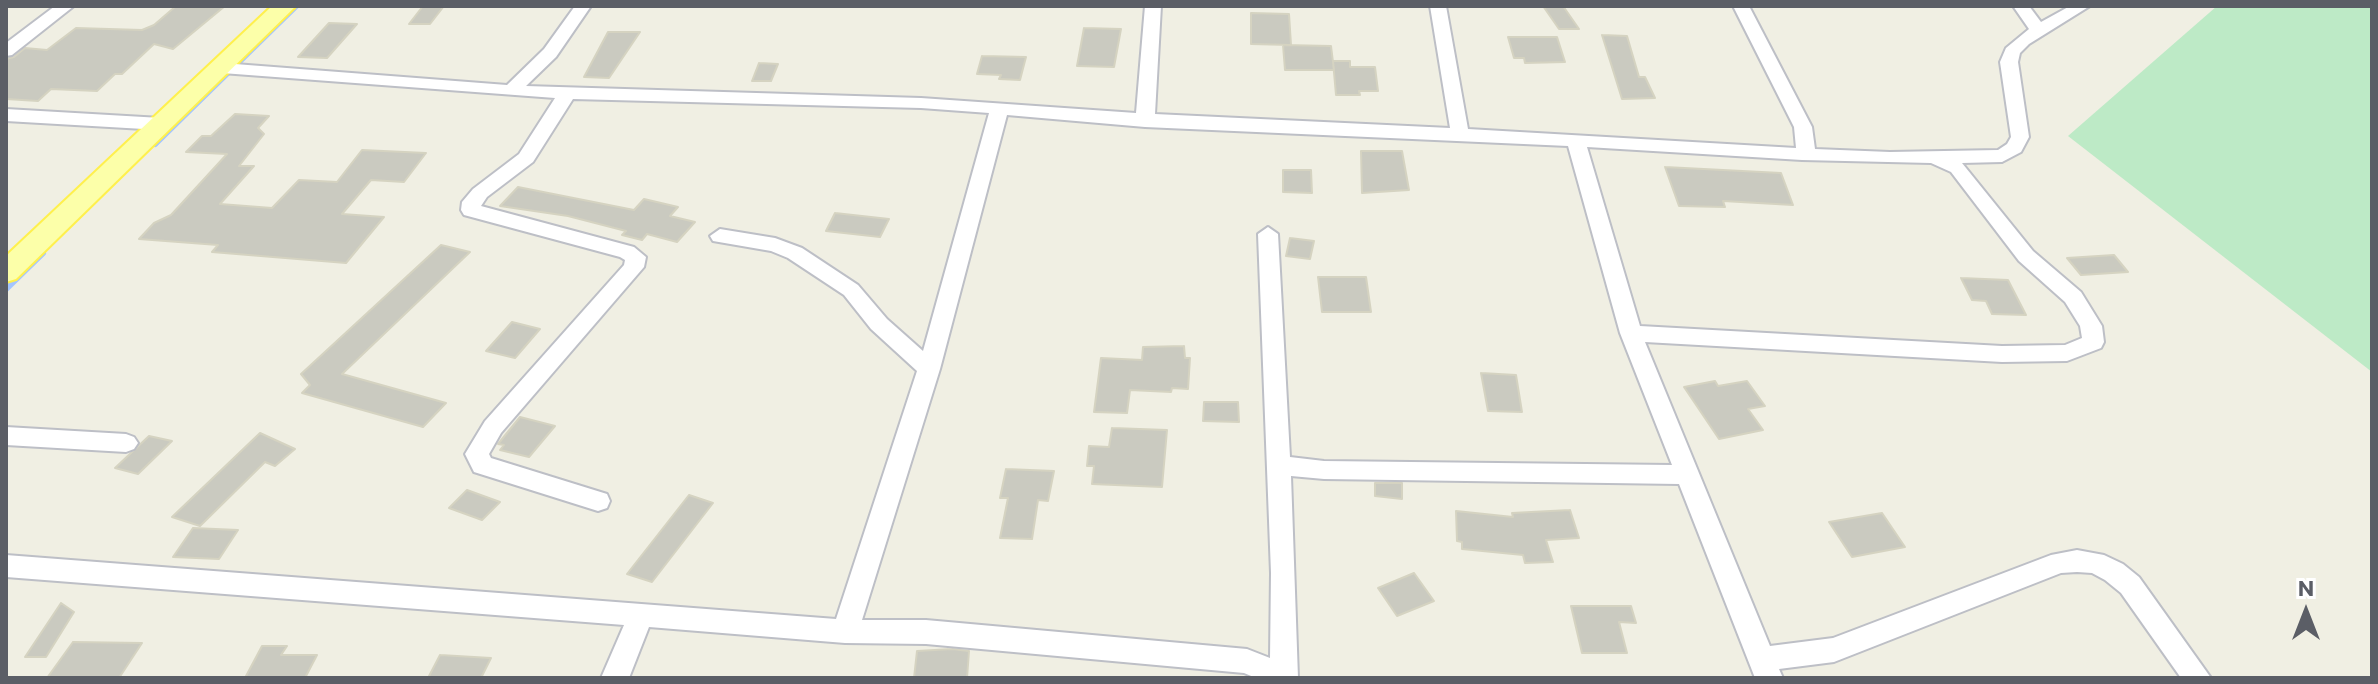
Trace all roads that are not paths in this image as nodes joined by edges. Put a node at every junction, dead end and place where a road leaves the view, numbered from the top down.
1 (66, 6) edge
2 (285, 6) edge
3 (583, 6) edge
4 (1153, 6) edge
5 (1438, 6) edge
6 (1741, 6) edge
7 (2021, 6) edge
8 (2082, 6) edge
9 (2039, 31) junction
10 (6, 51) edge
11 (222, 68) junction
12 (511, 91) junction
13 (568, 93) junction
14 (999, 110) junction
15 (6, 115) edge
16 (1145, 121) junction
17 (161, 124) junction
18 (1460, 134) junction
19 (1576, 141) junction
20 (1802, 154) junction
21 (1932, 157) junction
22 (1268, 234) dead end
23 (720, 236) dead end
24 (6, 272) edge
25 (1631, 333) junction
26 (929, 369) junction
27 (6, 436) edge
28 (126, 443) dead end
29 (1278, 465) junction
30 (1688, 475) junction
31 (598, 501) dead end
32 (6, 566) edge
33 (642, 613) junction
34 (845, 631) junction
35 (1765, 668) edge
36 (1283, 677) edge
37 (615, 678) edge
38 (2197, 678) edge

1 - 10 street
2 - 11 main road
3 - 12 street
4 - 16 street
5 - 18 street
6 - 20 street
7 - 9 street
8 - 9 street
9 - 21 street
11 - 12 street
11 - 17 main road
12 - 13 street
13 - 14 street
13 - 31 street
14 - 16 street
14 - 26 street
15 - 17 street
16 - 18 street
17 - 24 main road
18 - 19 street
19 - 20 street
19 - 25 street
20 - 21 street
21 - 25 street
22 - 29 street
23 - 26 street
25 - 30 street
26 - 34 street
27 - 28 street
29 - 30 street
29 - 36 street
30 - 35 street
32 - 33 street
33 - 34 street
33 - 37 street
34 - 36 street
35 - 38 street

